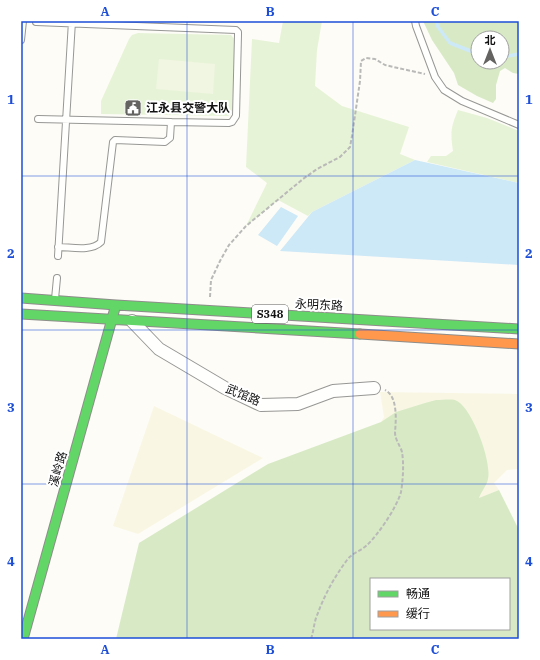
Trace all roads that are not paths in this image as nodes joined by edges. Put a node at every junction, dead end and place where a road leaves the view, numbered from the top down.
1 (23, 21) edge
2 (415, 21) edge
3 (36, 22) edge
4 (72, 22) edge
5 (142, 24) edge
6 (21, 40) edge
7 (38, 119) dead end
8 (66, 119) junction
9 (171, 122) junction
10 (519, 125) edge
11 (58, 247) junction
12 (58, 256) dead end
13 (57, 278) dead end
14 (21, 298) edge
15 (55, 300) junction
16 (116, 305) junction
17 (21, 314) edge
18 (112, 320) junction
19 (132, 321) junction
20 (519, 329) edge
21 (519, 344) edge
22 (374, 388) road end
23 (22, 639) edge

1 - 6 lane
2 - 10 lane
3 - 4 lane
4 - 5 lane
4 - 8 lane
5 - 9 lane
7 - 8 lane
8 - 9 lane
8 - 11 lane
9 - 11 lane
11 - 12 lane
13 - 15 lane
14 - 15 main road, 永明东路 / S348
15 - 16 main road, 永明东路 / S348
16 - 18 main road, 溪岭路
16 - 20 main road, 永明东路 / S348
17 - 18 main road, S348
18 - 19 main road, S348
18 - 23 main road, 溪岭路
19 - 21 main road, S348
19 - 22 street, 武馆路

